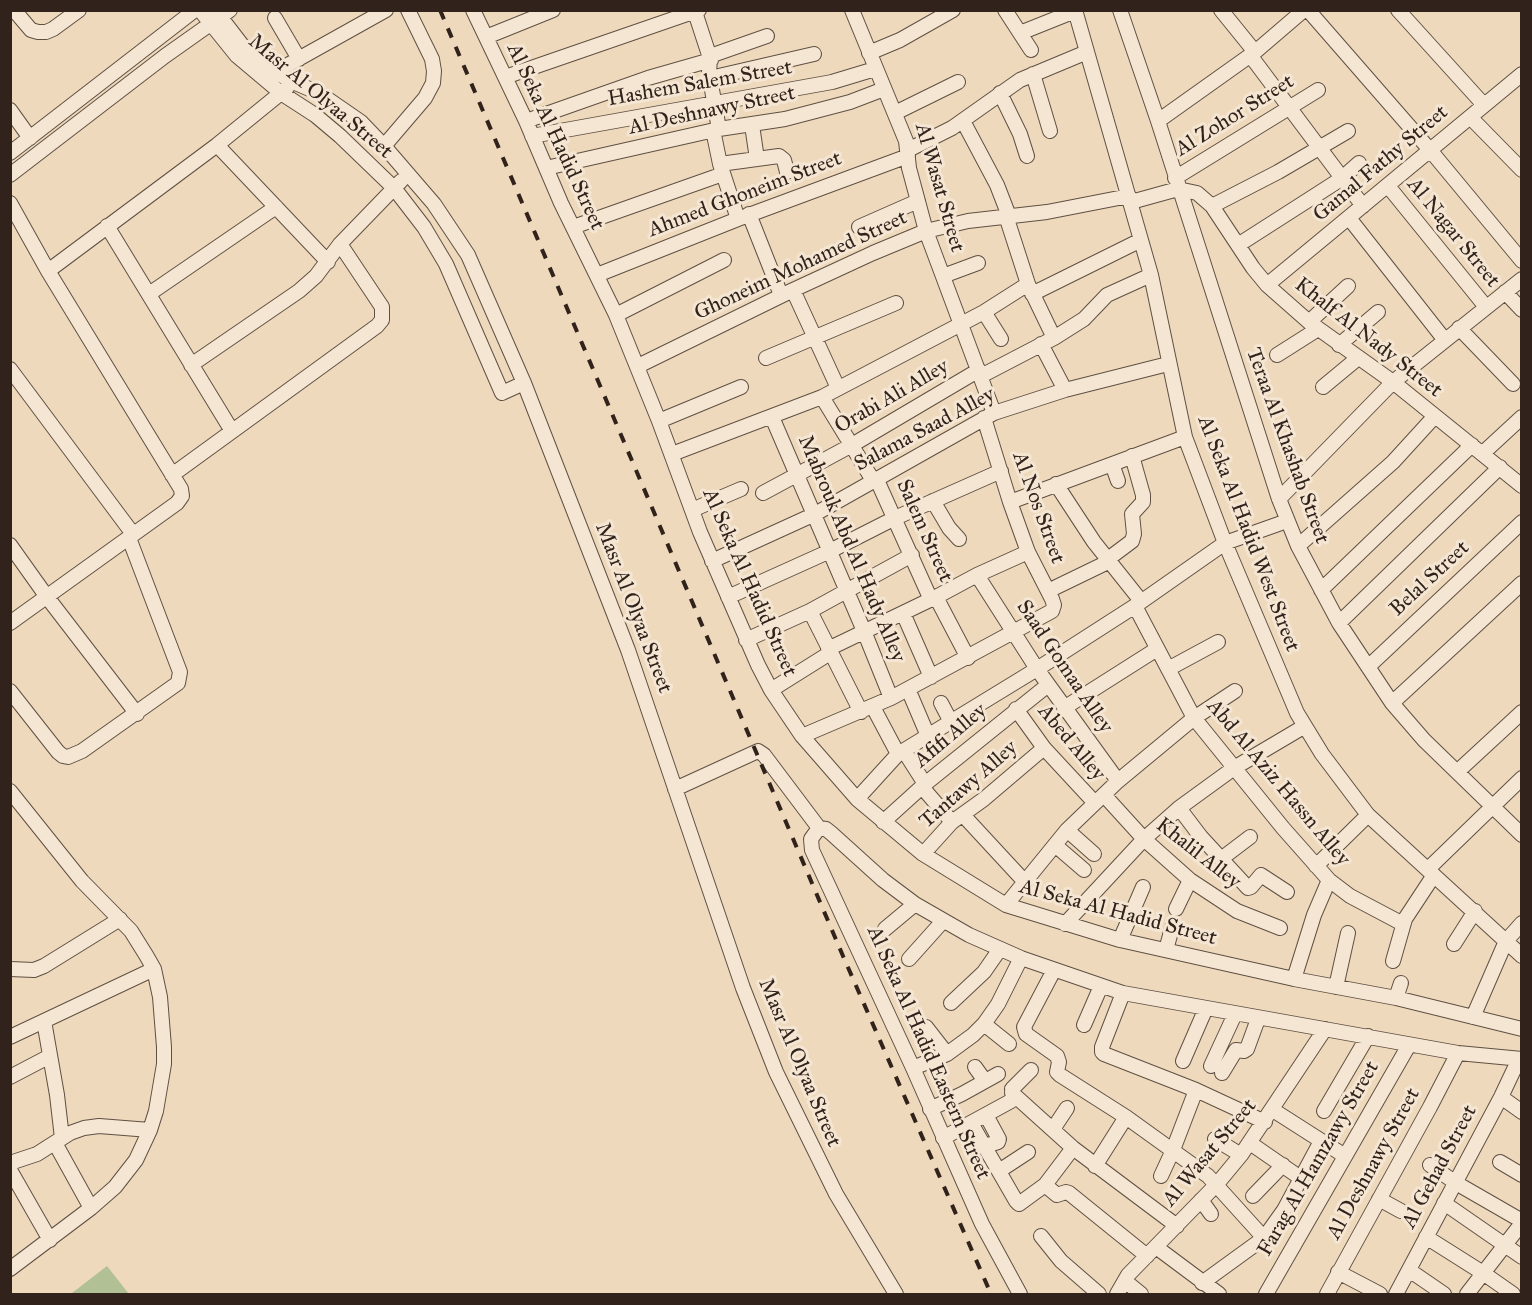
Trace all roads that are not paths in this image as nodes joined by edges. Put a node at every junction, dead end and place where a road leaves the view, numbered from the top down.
1 (14, 10) edge
2 (79, 10) edge
3 (197, 10) edge
4 (408, 10) edge
5 (472, 10) edge
6 (553, 10) edge
7 (852, 10) edge
8 (953, 10) edge
9 (1005, 10) edge
10 (1120, 10) edge
11 (1221, 10) edge
12 (1398, 10) edge
13 (383, 11) edge
14 (697, 11) edge
15 (1075, 11) edge
16 (1300, 12) edge
17 (218, 15) edge
18 (275, 18) dead end
19 (1020, 33) junction
20 (767, 36) dead end
21 (486, 38) junction
22 (1031, 50) dead end
23 (1087, 52) junction
24 (868, 53) junction
25 (814, 54) dead end
26 (1253, 54) junction
27 (710, 58) junction
28 (299, 59) junction
29 (875, 69) junction
30 (275, 72) junction
31 (1033, 74) junction
32 (505, 77) junction
33 (710, 78) junction
34 (1519, 81) edge
35 (293, 82) junction
36 (958, 82) dead end
37 (884, 89) junction
38 (1318, 90) dead end
39 (281, 93) junction
40 (1000, 93) junction
41 (714, 102) junction
42 (1484, 105) junction
43 (1290, 107) junction
44 (10, 110) edge
45 (895, 112) junction
46 (1470, 117) junction
47 (526, 121) junction
48 (963, 121) junction
49 (1158, 121) junction
50 (752, 125) junction
51 (716, 130) junction
52 (1050, 131) dead end
53 (1348, 131) dead end
54 (532, 136) junction
55 (30, 138) junction
56 (217, 145) junction
57 (384, 146) junction
58 (1319, 149) junction
59 (1430, 150) junction
60 (10, 153) edge
61 (908, 153) junction
62 (1027, 156) dead end
63 (757, 159) junction
64 (1359, 164) dead end
65 (546, 168) junction
66 (722, 169) junction
67 (1521, 170) edge
68 (787, 172) dead end
69 (408, 173) junction
70 (10, 175) edge
71 (1341, 179) junction
72 (1177, 184) junction
73 (1388, 186) junction
74 (394, 188) junction
75 (1130, 199) junction
76 (918, 201) junction
77 (10, 203) edge
78 (1212, 206) junction
79 (1363, 206) junction
80 (276, 207) junction
81 (1007, 216) junction
82 (743, 217) junction
83 (1349, 218) junction
84 (107, 226) junction
85 (573, 227) junction
86 (859, 227) dead end
87 (926, 231) junction
88 (1141, 240) junction
89 (340, 244) junction
90 (1238, 245) junction
91 (724, 260) dead end
92 (1521, 261) edge
93 (328, 262) junction
94 (978, 262) dead end
95 (48, 271) junction
96 (597, 275) junction
97 (1151, 275) junction
98 (943, 276) junction
99 (1521, 279) edge
100 (1267, 285) junction
101 (1348, 286) dead end
102 (1030, 289) junction
103 (787, 292) junction
104 (1505, 292) junction
105 (149, 294) junction
106 (896, 303) dead end
107 (1486, 307) junction
108 (1521, 310) edge
109 (984, 312) junction
110 (1378, 312) dead end
111 (616, 315) junction
112 (962, 324) junction
113 (1314, 326) junction
114 (1460, 328) junction
115 (814, 338) junction
116 (1054, 338) junction
117 (1001, 339) dead end
118 (1444, 339) junction
119 (1041, 344) junction
120 (1339, 345) junction
121 (1277, 355) dead end
122 (766, 358) dead end
123 (1358, 358) junction
124 (1168, 364) junction
125 (191, 365) junction
126 (638, 366) junction
127 (10, 369) edge
128 (980, 373) junction
129 (1393, 382) junction
130 (524, 383) junction
131 (1513, 384) dead end
132 (741, 387) dead end
133 (1323, 387) dead end
134 (838, 388) junction
135 (1065, 390) junction
136 (822, 397) junction
137 (989, 416) junction
138 (1435, 416) junction
139 (772, 417) junction
140 (1521, 417) edge
141 (659, 421) junction
142 (232, 431) junction
143 (1185, 437) junction
144 (852, 445) junction
145 (1478, 449) junction
146 (672, 453) junction
147 (1132, 456) junction
148 (1114, 458) junction
149 (1500, 467) junction
150 (1001, 471) junction
151 (797, 474) junction
152 (172, 475) junction
153 (876, 481) junction
154 (1118, 481) dead end
155 (1520, 481) edge
156 (1056, 484) junction
157 (741, 489) dead end
158 (763, 493) dead end
159 (1279, 499) junction
160 (933, 501) junction
161 (1010, 502) junction
162 (692, 510) junction
163 (815, 514) junction
164 (895, 518) junction
165 (1287, 520) junction
166 (1521, 522) edge
167 (131, 536) junction
168 (960, 539) dead end
169 (1225, 543) junction
170 (10, 545) edge
171 (1298, 546) junction
172 (830, 551) junction
173 (1028, 552) junction
174 (912, 555) junction
175 (1109, 560) junction
176 (712, 561) junction
177 (977, 575) junction
178 (1521, 583) edge
179 (847, 590) junction
180 (1321, 590) junction
181 (1048, 591) junction
182 (47, 597) junction
183 (728, 597) junction
184 (934, 598) junction
185 (1138, 603) junction
186 (810, 611) junction
187 (903, 613) junction
188 (10, 623) edge
189 (1339, 623) junction
190 (864, 631) junction
191 (1013, 633) junction
192 (746, 640) junction
193 (1218, 642) dead end
194 (1157, 649) junction
195 (829, 651) junction
196 (968, 658) junction
197 (1368, 667) junction
198 (1037, 669) junction
199 (1168, 669) junction
200 (931, 677) junction
201 (1048, 685) junction
202 (908, 689) junction
203 (771, 690) junction
204 (10, 691) edge
205 (1235, 691) dead end
206 (891, 698) junction
207 (941, 703) dead end
208 (1392, 703) junction
209 (1064, 708) junction
210 (867, 709) junction
211 (1016, 709) junction
212 (1521, 712) edge
213 (137, 714) junction
214 (1194, 718) junction
215 (951, 722) junction
216 (1305, 726) junction
217 (802, 736) junction
218 (928, 736) junction
219 (1044, 747) junction
220 (901, 753) junction
221 (1234, 768) junction
222 (1457, 772) junction
223 (1521, 778) edge
224 (1118, 781) junction
225 (924, 786) junction
226 (675, 789) junction
227 (10, 791) edge
228 (857, 799) junction
229 (1100, 799) junction
230 (1492, 805) junction
231 (1179, 808) junction
232 (1368, 816) junction
233 (957, 818) junction
234 (883, 822) junction
235 (819, 828) junction
236 (1067, 830) junction
237 (1521, 835) edge
238 (1250, 837) dead end
239 (1144, 839) junction
240 (1054, 845) junction
241 (923, 854) junction
242 (1094, 854) dead end
243 (1221, 859) junction
244 (1316, 866) junction
245 (1084, 870) dead end
246 (1431, 872) junction
247 (1190, 880) junction
248 (1329, 880) junction
249 (1025, 882) junction
250 (1143, 887) dead end
251 (1287, 892) dead end
252 (915, 904) junction
253 (1006, 905) junction
254 (1176, 909) dead end
255 (1475, 911) junction
256 (120, 919) junction
257 (944, 921) junction
258 (1521, 923) edge
259 (1065, 924) junction
260 (1403, 924) junction
261 (1172, 928) dead end
262 (1280, 928) dead end
263 (885, 929) dead end
264 (1348, 933) dead end
265 (1120, 939) junction
266 (1506, 941) junction
267 (1454, 944) dead end
268 (1000, 949) junction
269 (1166, 950) junction
270 (1521, 956) edge
271 (1021, 958) junction
272 (909, 959) dead end
273 (1393, 961) dead end
274 (10, 969) edge
275 (154, 969) junction
276 (1054, 970) junction
277 (1294, 979) junction
278 (1401, 983) dead end
279 (1101, 986) junction
280 (1336, 987) junction
281 (1123, 993) junction
282 (1396, 998) junction
283 (951, 1003) dead end
284 (1206, 1008) junction
285 (1235, 1014) junction
286 (1473, 1017) junction
287 (1258, 1019) junction
288 (44, 1021) junction
289 (984, 1024) junction
290 (1084, 1025) dead end
291 (926, 1027) dead end
292 (1325, 1029) junction
293 (1521, 1029) edge
294 (1368, 1036) junction
295 (10, 1037) edge
296 (1009, 1044) dead end
297 (1409, 1045) junction
298 (1458, 1053) junction
299 (947, 1054) junction
300 (50, 1056) junction
301 (1520, 1059) edge
302 (1183, 1061) dead end
303 (975, 1066) dead end
304 (913, 1068) junction
305 (1031, 1070) dead end
306 (998, 1074) dead end
307 (10, 1077) edge
308 (985, 1081) junction
309 (1196, 1090) junction
310 (1012, 1093) junction
311 (1501, 1097) junction
312 (930, 1108) junction
313 (1067, 1108) dead end
314 (1324, 1111) dead end
315 (1521, 1112) edge
316 (986, 1115) junction
317 (1269, 1116) junction
318 (1126, 1117) junction
319 (971, 1123) junction
320 (1053, 1129) junction
321 (150, 1130) junction
322 (943, 1138) junction
323 (1215, 1139) dead end
324 (58, 1140) junction
325 (1321, 1142) junction
326 (1250, 1143) junction
327 (985, 1146) junction
328 (1073, 1148) junction
329 (1173, 1150) junction
330 (1028, 1152) dead end
331 (1241, 1155) junction
332 (1345, 1156) junction
333 (1500, 1162) dead end
334 (10, 1163) edge
335 (1282, 1165) junction
336 (1430, 1165) dead end
337 (1095, 1166) junction
338 (10, 1170) edge
339 (999, 1171) junction
340 (1521, 1175) edge
341 (1161, 1176) dead end
342 (1302, 1179) junction
343 (1456, 1183) junction
344 (1217, 1184) junction
345 (1045, 1185) junction
346 (1254, 1196) dead end
347 (1379, 1199) junction
348 (1201, 1200) junction
349 (1444, 1203) junction
350 (91, 1208) junction
351 (1401, 1211) dead end
352 (1211, 1214) dead end
353 (1520, 1217) edge
354 (1177, 1226) junction
355 (1041, 1236) dead end
356 (1426, 1237) junction
357 (1264, 1239) junction
358 (50, 1240) junction
359 (1505, 1245) junction
360 (1151, 1251) junction
361 (1521, 1257) edge
362 (10, 1269) edge
363 (1409, 1270) junction
364 (1338, 1272) junction
365 (1483, 1273) junction
366 (1125, 1281) junction
367 (1202, 1283) junction
368 (1497, 1290) edge
369 (896, 1294) edge
370 (1020, 1294) edge
371 (1100, 1294) edge
372 (1117, 1294) edge
373 (1141, 1294) edge
374 (1219, 1294) edge
375 (1266, 1294) edge
376 (1327, 1294) edge
377 (1380, 1294) edge
378 (1396, 1294) edge
379 (1444, 1294) edge
380 (1467, 1294) edge
381 (1513, 1294) edge

1 - 2 street
3 - 17 street
3 - 55 street
4 - 57 street
5 - 21 street, Al Seka Al Hadid Street
6 - 21 street
7 - 24 street, Al Wasat Street
8 - 24 street
9 - 19 street
10 - 49 street, Teraa Al Khashab Street
11 - 26 street
12 - 42 street
13 - 28 street
14 - 27 street
14 - 32 street
15 - 19 street
15 - 23 street, Al Seka Al Hadid West Street
16 - 26 street
16 - 59 street
17 - 30 street, Masr Al Olyaa Street
17 - 39 street, Masr Al Olyaa Street
17 - 70 street
18 - 28 street
19 - 22 street
20 - 27 street
21 - 32 street, Al Seka Al Hadid Street
23 - 31 street, Ahmed Ghoneim Street
23 - 75 street, Al Seka Al Hadid West Street
24 - 29 street, Al Wasat Street
25 - 33 street
26 - 43 street
26 - 49 street
27 - 33 street
27 - 47 street
28 - 30 street
29 - 37 street, Al Wasat Street
29 - 41 street, Hashem Salem Street
30 - 35 street, Masr Al Olyaa Street
31 - 40 street, Ahmed Ghoneim Street
31 - 52 street
32 - 47 street, Al Seka Al Hadid Street
33 - 41 street
34 - 42 street, Gamal Fathy Street
35 - 39 street
35 - 57 street, Masr Al Olyaa Street
36 - 45 street
37 - 45 street, Al Wasat Street
37 - 50 street, Al Deshnawy Street
38 - 43 street, Al Zohor Street
39 - 56 street
39 - 74 street, Masr Al Olyaa Street
40 - 48 street, Ahmed Ghoneim Street
40 - 62 street
41 - 51 street
41 - 54 street, Hashem Salem Street
42 - 46 street, Gamal Fathy Street
43 - 58 street
43 - 72 street, Al Zohor Street
44 - 55 street
45 - 61 street, Al Wasat Street
46 - 59 street, Gamal Fathy Street
46 - 67 street
47 - 54 street, Al Seka Al Hadid Street
48 - 61 street, Ahmed Ghoneim Street
48 - 81 street
49 - 72 street, Teraa Al Khashab Street
50 - 51 street, Al Deshnawy Street
50 - 63 street
51 - 65 street, Al Deshnawy Street
51 - 66 street
53 - 58 street
54 - 65 street, Al Seka Al Hadid Street
55 - 60 street
56 - 80 street
56 - 84 street
57 - 69 street, Masr Al Olyaa Street
58 - 71 street
58 - 78 street
59 - 73 street, Gamal Fathy Street
59 - 92 street
61 - 76 street, Al Wasat Street
61 - 82 street, Ahmed Ghoneim Street
63 - 66 street
63 - 68 street
64 - 71 street
65 - 85 street, Al Seka Al Hadid Street
66 - 82 street
66 - 85 street
69 - 74 street
69 - 130 street, Masr Al Olyaa Street
71 - 79 street
71 - 90 street
72 - 75 street, Al Zohor Street
72 - 78 street, Khalf Al Nady Street
72 - 159 street, Teraa Al Khashab Street
73 - 79 street, Gamal Fathy Street
73 - 107 street, Al Nagar Street
74 - 89 street
74 - 130 street, Masr Al Olyaa Street
75 - 81 street, Ghoneim Mohamed Street
75 - 88 street, Al Seka Al Hadid West Street
76 - 86 street
76 - 87 street, Al Wasat Street
77 - 95 street
78 - 90 street, Khalf Al Nady Street
79 - 83 street, Gamal Fathy Street
80 - 93 street
80 - 105 street
81 - 87 street, Ghoneim Mohamed Street
81 - 102 street
82 - 96 street, Ahmed Ghoneim Street
82 - 103 street
83 - 100 street, Gamal Fathy Street
83 - 118 street
84 - 95 street
84 - 105 street
85 - 96 street, Al Seka Al Hadid Street
87 - 98 street, Al Wasat Street
87 - 103 street, Ghoneim Mohamed Street
88 - 97 street, Al Seka Al Hadid West Street
88 - 102 street
89 - 93 street
89 - 142 street
90 - 100 street, Khalf Al Nady Street
91 - 111 street
93 - 125 street
94 - 98 street
95 - 152 street
96 - 111 street, Al Seka Al Hadid Street
97 - 116 street, Orabi Ali Alley
97 - 124 street, Al Seka Al Hadid West Street
98 - 112 street, Al Wasat Street
99 - 104 street
100 - 113 street, Khalf Al Nady Street
101 - 113 street
102 - 109 street
102 - 116 street
103 - 115 street
103 - 126 street, Ghoneim Mohamed Street
104 - 107 street
104 - 108 street
105 - 125 street
106 - 115 street
107 - 114 street
109 - 112 street
109 - 117 street
110 - 120 street
111 - 126 street, Al Seka Al Hadid Street
112 - 128 street, Al Wasat Street
112 - 134 street
113 - 120 street, Khalf Al Nady Street
113 - 121 street
114 - 118 street
114 - 131 street
115 - 122 street
115 - 134 street
116 - 119 street, Orabi Ali Alley
118 - 129 street
119 - 128 street, Orabi Ali Alley
119 - 135 street
120 - 123 street, Khalf Al Nady Street
123 - 129 street, Khalf Al Nady Street
123 - 133 street
124 - 135 street, Salama Saad Alley
124 - 143 street, Al Seka Al Hadid West Street
125 - 142 street
126 - 141 street, Al Seka Al Hadid Street
127 - 167 street
128 - 137 street, Al Wasat Street
128 - 144 street, Orabi Ali Alley
129 - 138 street, Khalf Al Nady Street
129 - 159 street
130 - 226 street, Masr Al Olyaa Street
132 - 141 street
134 - 136 street
135 - 137 street, Salama Saad Alley
136 - 139 street
136 - 144 street, Salem Street
137 - 150 street, Al Nos Street
137 - 153 street, Salama Saad Alley
138 - 145 street, Khalf Al Nady Street
138 - 171 street
139 - 146 street
139 - 151 street, Mabrouk Abd Al Hady Alley
140 - 145 street
141 - 146 street, Al Seka Al Hadid Street
142 - 152 street
143 - 147 street
143 - 169 street, Al Seka Al Hadid West Street
144 - 151 street, Orabi Ali Alley
144 - 153 street, Salem Street
145 - 149 street, Khalf Al Nady Street
145 - 180 street
146 - 162 street, Al Seka Al Hadid Street
147 - 148 street
147 - 175 street
148 - 154 street
148 - 156 street
149 - 155 street, Khalf Al Nady Street
149 - 189 street
150 - 160 street
150 - 161 street, Al Nos Street
151 - 158 street, Orabi Ali Alley
151 - 163 street, Mabrouk Abd Al Hady Alley
152 - 167 street
153 - 163 street, Salama Saad Alley
153 - 164 street, Salem Street
156 - 161 street
156 - 175 street, Abd Al Aziz Hassn Alley
157 - 162 street
159 - 165 street, Teraa Al Khashab Street
160 - 164 street
160 - 168 street
161 - 173 street, Al Nos Street
162 - 176 street, Al Seka Al Hadid Street
163 - 172 street, Mabrouk Abd Al Hady Alley
163 - 176 street, Salama Saad Alley
164 - 172 street
164 - 174 street, Salem Street
165 - 169 street
165 - 171 street, Teraa Al Khashab Street
166 - 197 street, Belal Street
167 - 182 street
167 - 213 street
169 - 185 street
169 - 216 street, Al Seka Al Hadid West Street
170 - 182 street
171 - 180 street, Teraa Al Khashab Street
172 - 179 street, Mabrouk Abd Al Hady Alley
172 - 183 street
173 - 177 street
173 - 181 street, Al Nos Street
174 - 179 street
174 - 184 street, Salem Street
175 - 181 street
175 - 185 street, Abd Al Aziz Hassn Alley
176 - 183 street, Al Seka Al Hadid Street
177 - 184 street
177 - 191 street, Saad Gomaa Alley
178 - 208 street
179 - 186 street
179 - 190 street, Mabrouk Abd Al Hady Alley
180 - 189 street, Teraa Al Khashab Street
181 - 191 street, Al Nos Street
182 - 188 street
182 - 213 street
183 - 192 street, Al Seka Al Hadid Street
184 - 187 street
184 - 196 street, Salem Street
185 - 194 street, Abd Al Aziz Hassn Alley
185 - 198 street
186 - 192 street
186 - 195 street
187 - 190 street
187 - 200 street
189 - 197 street, Teraa Al Khashab Street
190 - 195 street
190 - 206 street, Mabrouk Abd Al Hady Alley
191 - 196 street
191 - 198 street, Saad Gomaa Alley
192 - 203 street, Al Seka Al Hadid Street
193 - 199 street
194 - 199 street, Abd Al Aziz Hassn Alley
194 - 209 street
195 - 203 street
195 - 210 street
196 - 200 street
197 - 208 street, Teraa Al Khashab Street
198 - 201 street, Saad Gomaa Alley
198 - 215 street
199 - 214 street, Abd Al Aziz Hassn Alley
200 - 202 street
201 - 209 street, Saad Gomaa Alley
201 - 211 street, Afifi Alley
202 - 206 street
202 - 218 street
203 - 217 street, Al Seka Al Hadid Street
204 - 213 street
205 - 214 street
206 - 210 street
207 - 215 street
208 - 222 street, Teraa Al Khashab Street
209 - 224 street, Saad Gomaa Alley
210 - 217 street
210 - 220 street
211 - 219 street, Abed Alley
211 - 225 street, Afifi Alley
212 - 222 street
214 - 221 street, Abd Al Aziz Hassn Alley
214 - 224 street
215 - 218 street
216 - 221 street
216 - 232 street, Al Seka Al Hadid West Street
217 - 228 street, Al Seka Al Hadid Street
218 - 220 street
219 - 229 street, Abed Alley
219 - 233 street, Tantawy Alley
220 - 225 street
220 - 228 street
221 - 231 street
221 - 244 street, Abd Al Aziz Hassn Alley
222 - 230 street, Teraa Al Khashab Street
223 - 230 street
224 - 229 street
225 - 233 street
225 - 234 street, Afifi Alley
226 - 235 street
226 - 369 street, Masr Al Olyaa Street
227 - 256 street
228 - 234 street, Al Seka Al Hadid Street
229 - 236 street
229 - 239 street, Khalil Alley
230 - 237 street, Teraa Al Khashab Street
230 - 246 street
231 - 239 street
231 - 243 street
232 - 244 street
232 - 246 street, Al Seka Al Hadid West Street
233 - 241 street, Tantawy Alley
233 - 249 street
234 - 241 street, Al Seka Al Hadid Street
235 - 252 street
235 - 304 street, Al Seka Al Hadid Eastern Street
236 - 240 street
236 - 242 street
238 - 243 street
239 - 247 street, Khalil Alley
239 - 259 street
240 - 245 street
240 - 249 street
241 - 253 street, Al Seka Al Hadid Street
243 - 251 street
244 - 248 street, Abd Al Aziz Hassn Alley
246 - 255 street, Al Seka Al Hadid West Street
246 - 260 street
247 - 254 street
247 - 262 street, Khalil Alley
248 - 260 street, Abd Al Aziz Hassn Alley
248 - 277 street
249 - 253 street
250 - 265 street
252 - 257 street
252 - 263 street
253 - 259 street, Al Seka Al Hadid Street
255 - 266 street, Al Seka Al Hadid West Street
255 - 267 street
256 - 274 street
256 - 275 street
257 - 268 street
257 - 272 street
258 - 266 street
259 - 265 street, Al Seka Al Hadid Street
260 - 273 street
261 - 269 street
264 - 280 street
265 - 269 street, Al Seka Al Hadid Street
266 - 270 street, Al Seka Al Hadid West Street
266 - 286 street
268 - 271 street
268 - 283 street
269 - 277 street, Al Seka Al Hadid Street
271 - 276 street
271 - 289 street
275 - 288 street
275 - 321 street
276 - 279 street
276 - 318 street
277 - 280 street, Al Seka Al Hadid Street
278 - 282 street
279 - 281 street
279 - 290 street
280 - 282 street, Al Seka Al Hadid Street
281 - 284 street
281 - 309 street
282 - 286 street, Al Seka Al Hadid Street
284 - 285 street
284 - 302 street
285 - 287 street
285 - 287 street
286 - 293 street, Al Seka Al Hadid Street
287 - 292 street
288 - 295 street
288 - 300 street
289 - 296 street
289 - 299 street
291 - 299 street
292 - 294 street
292 - 317 street, Al Wasat Street
294 - 297 street
294 - 314 street
297 - 298 street
297 - 332 street, Farag Al Hamzawy Street
298 - 301 street
298 - 347 street, Al Deshnawy Street
299 - 304 street
300 - 307 street
300 - 324 street
301 - 311 street, Al Gehad Street
303 - 308 street
304 - 312 street, Al Seka Al Hadid Eastern Street
305 - 310 street
306 - 308 street
308 - 312 street
309 - 317 street
309 - 329 street
310 - 316 street
310 - 320 street
311 - 315 street
311 - 343 street, Al Gehad Street
312 - 322 street, Al Seka Al Hadid Eastern Street
313 - 320 street
316 - 319 street
316 - 327 street
317 - 325 street
317 - 326 street, Al Wasat Street
318 - 329 street
318 - 337 street
319 - 322 street
319 - 327 street
320 - 328 street
321 - 324 street
321 - 350 street
322 - 370 street, Al Seka Al Hadid Eastern Street
323 - 331 street
324 - 334 street
324 - 350 street
325 - 332 street
325 - 342 street
326 - 331 street, Al Wasat Street
326 - 335 street
327 - 339 street
328 - 337 street
328 - 345 street
329 - 341 street
329 - 344 street
330 - 339 street
331 - 344 street, Al Wasat Street
332 - 375 street, Farag Al Hamzawy Street
333 - 340 street
335 - 342 street
335 - 346 street
336 - 343 street
337 - 354 street
338 - 358 street
339 - 345 street
342 - 357 street
343 - 349 street, Al Gehad Street
343 - 353 street
344 - 348 street, Al Wasat Street
344 - 357 street
345 - 360 street
347 - 351 street
347 - 364 street, Al Deshnawy Street
348 - 352 street
348 - 354 street, Al Wasat Street
349 - 356 street, Al Gehad Street
349 - 359 street
350 - 358 street
353 - 359 street
354 - 360 street, Al Wasat Street
355 - 371 street
356 - 363 street, Al Gehad Street
356 - 365 street
357 - 367 street
358 - 362 street
359 - 361 street
359 - 365 street
360 - 366 street, Al Wasat Street
360 - 367 street
363 - 378 street, Al Gehad Street
363 - 379 street
364 - 376 street, Al Deshnawy Street
364 - 377 street
365 - 368 street
365 - 380 street
366 - 372 street, Al Wasat Street
366 - 373 street
367 - 374 street
368 - 381 street

